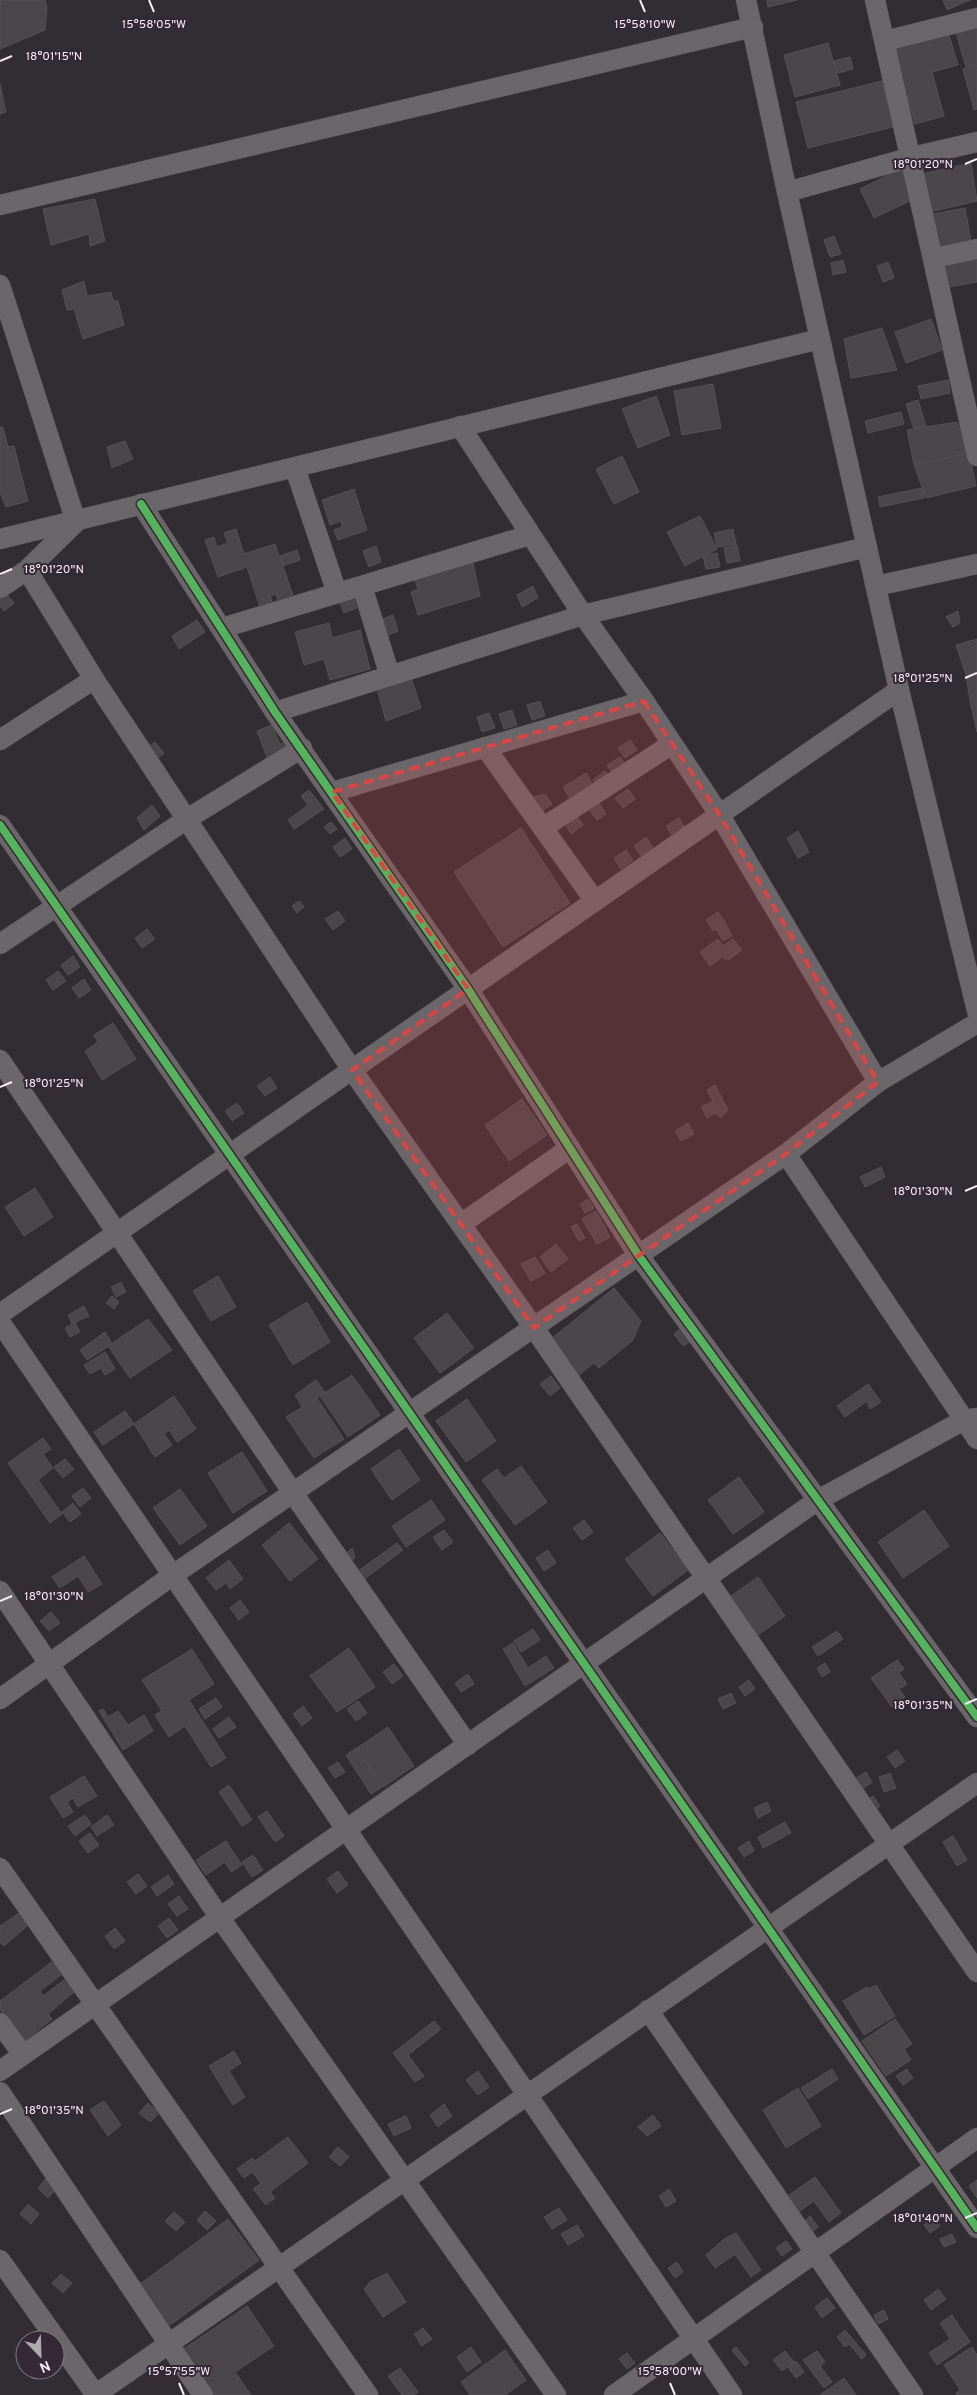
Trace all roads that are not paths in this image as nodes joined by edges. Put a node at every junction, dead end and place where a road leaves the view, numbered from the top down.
1 (746, 0) edge
2 (875, 0) edge
3 (977, 18) edge
4 (753, 27) junction
5 (885, 41) junction
6 (977, 142) edge
7 (912, 157) junction
8 (787, 192) junction
9 (0, 205) edge
10 (977, 249) edge
11 (934, 258) junction
12 (0, 285) edge
13 (820, 339) junction
14 (969, 379) edge
15 (460, 426) junction
16 (977, 452) edge
17 (295, 468) junction
18 (141, 504) junction
19 (76, 522) junction
20 (530, 534) junction
21 (0, 539) edge
22 (867, 546) junction
23 (977, 564) edge
24 (27, 570) junction
25 (362, 586) junction
26 (876, 586) junction
27 (0, 588) edge
28 (336, 593) junction
29 (583, 616) junction
30 (222, 628) junction
31 (390, 676) junction
32 (94, 679) junction
33 (899, 690) junction
34 (644, 701) junction
35 (275, 712) junction
36 (0, 740) edge
37 (672, 744) junction
38 (485, 747) junction
39 (302, 748) junction
40 (332, 792) junction
41 (719, 814) junction
42 (187, 820) junction
43 (0, 825) edge
44 (544, 827) junction
45 (595, 901) junction
46 (57, 906) junction
47 (0, 944) edge
48 (468, 989) junction
49 (977, 1011) edge
50 (977, 1023) edge
51 (0, 1060) edge
52 (352, 1070) junction
53 (878, 1082) junction
54 (570, 1148) junction
55 (786, 1154) junction
56 (230, 1155) junction
57 (461, 1224) junction
58 (116, 1234) junction
59 (639, 1256) junction
60 (0, 1314) edge
61 (0, 1322) edge
62 (534, 1328) junction
63 (410, 1413) junction
64 (971, 1418) edge
65 (977, 1439) edge
66 (293, 1493) junction
67 (818, 1500) junction
68 (173, 1575) junction
69 (706, 1578) junction
70 (0, 1591) edge
71 (49, 1663) junction
72 (584, 1663) junction
73 (0, 1699) edge
74 (977, 1716) edge
75 (468, 1745) junction
76 (977, 1783) edge
77 (347, 1830) junction
78 (888, 1846) junction
79 (0, 1868) edge
80 (220, 1918) junction
81 (768, 1927) junction
82 (977, 1972) edge
83 (95, 2004) junction
84 (648, 2010) junction
85 (0, 2023) edge
86 (22, 2055) junction
87 (0, 2070) edge
88 (0, 2092) edge
89 (527, 2094) junction
90 (977, 2138) edge
91 (935, 2167) junction
92 (404, 2180) junction
93 (977, 2228) edge
94 (814, 2253) junction
95 (0, 2260) edge
96 (279, 2267) junction
97 (693, 2339) junction
98 (169, 2344) junction
99 (95, 2395) edge
100 (204, 2395) edge
101 (368, 2395) edge
102 (556, 2395) edge
103 (614, 2395) edge
104 (732, 2395) edge
105 (913, 2395) edge

1 - 4 street
2 - 5 street
3 - 5 street
4 - 8 street
4 - 9 street
5 - 7 street
6 - 7 street
7 - 8 street
7 - 11 street
8 - 13 street
10 - 11 street
11 - 14 street
12 - 19 street
13 - 15 street
13 - 22 street
14 - 16 street
15 - 17 street
15 - 20 street
17 - 18 street
17 - 28 street
18 - 19 street
18 - 30 street
19 - 21 street
19 - 24 street
20 - 25 street
20 - 29 street
22 - 26 street
22 - 29 street
23 - 26 street
24 - 27 street
24 - 32 street
25 - 28 street
25 - 31 street
26 - 33 street
28 - 30 street
29 - 31 street
29 - 34 street
30 - 35 street
31 - 35 street
32 - 36 street
32 - 42 street
33 - 41 street
33 - 49 street
34 - 37 street
34 - 38 street
35 - 39 street
37 - 41 street
37 - 44 street
38 - 40 street
38 - 44 street
39 - 40 street
39 - 42 street
40 - 48 street
41 - 45 street
41 - 53 street
42 - 46 street
42 - 52 street
43 - 46 street
44 - 45 street
45 - 48 street
46 - 47 street
46 - 56 street
48 - 52 street
48 - 54 street
50 - 53 street
51 - 58 street
52 - 56 street
52 - 57 street
53 - 55 street
54 - 57 street
54 - 59 street
55 - 59 street
55 - 64 street
56 - 58 street
56 - 63 street
57 - 62 street
58 - 60 street
58 - 66 street
59 - 62 street
59 - 67 street
61 - 68 street
62 - 63 street
62 - 69 street
63 - 66 street
63 - 72 street
64 - 65 street
64 - 67 street
66 - 68 street
66 - 75 street
67 - 69 street
67 - 74 street
68 - 71 street
68 - 77 street
69 - 72 street
69 - 78 street
70 - 71 street
71 - 73 street
71 - 80 street
72 - 75 street
72 - 81 street
75 - 77 street
76 - 78 street
77 - 80 street
77 - 89 street
78 - 81 street
78 - 82 street
79 - 83 street
80 - 83 street
80 - 92 street
81 - 84 street
81 - 91 street
83 - 86 street
83 - 96 street
84 - 89 street
84 - 94 street
85 - 86 street
86 - 87 street
88 - 98 street
89 - 92 street
89 - 97 street
90 - 91 street
91 - 93 street
91 - 94 street
92 - 96 street
92 - 102 street
94 - 97 street
94 - 105 street
95 - 99 street
96 - 98 street
96 - 101 street
97 - 103 street
97 - 104 street
98 - 99 street
98 - 100 street

